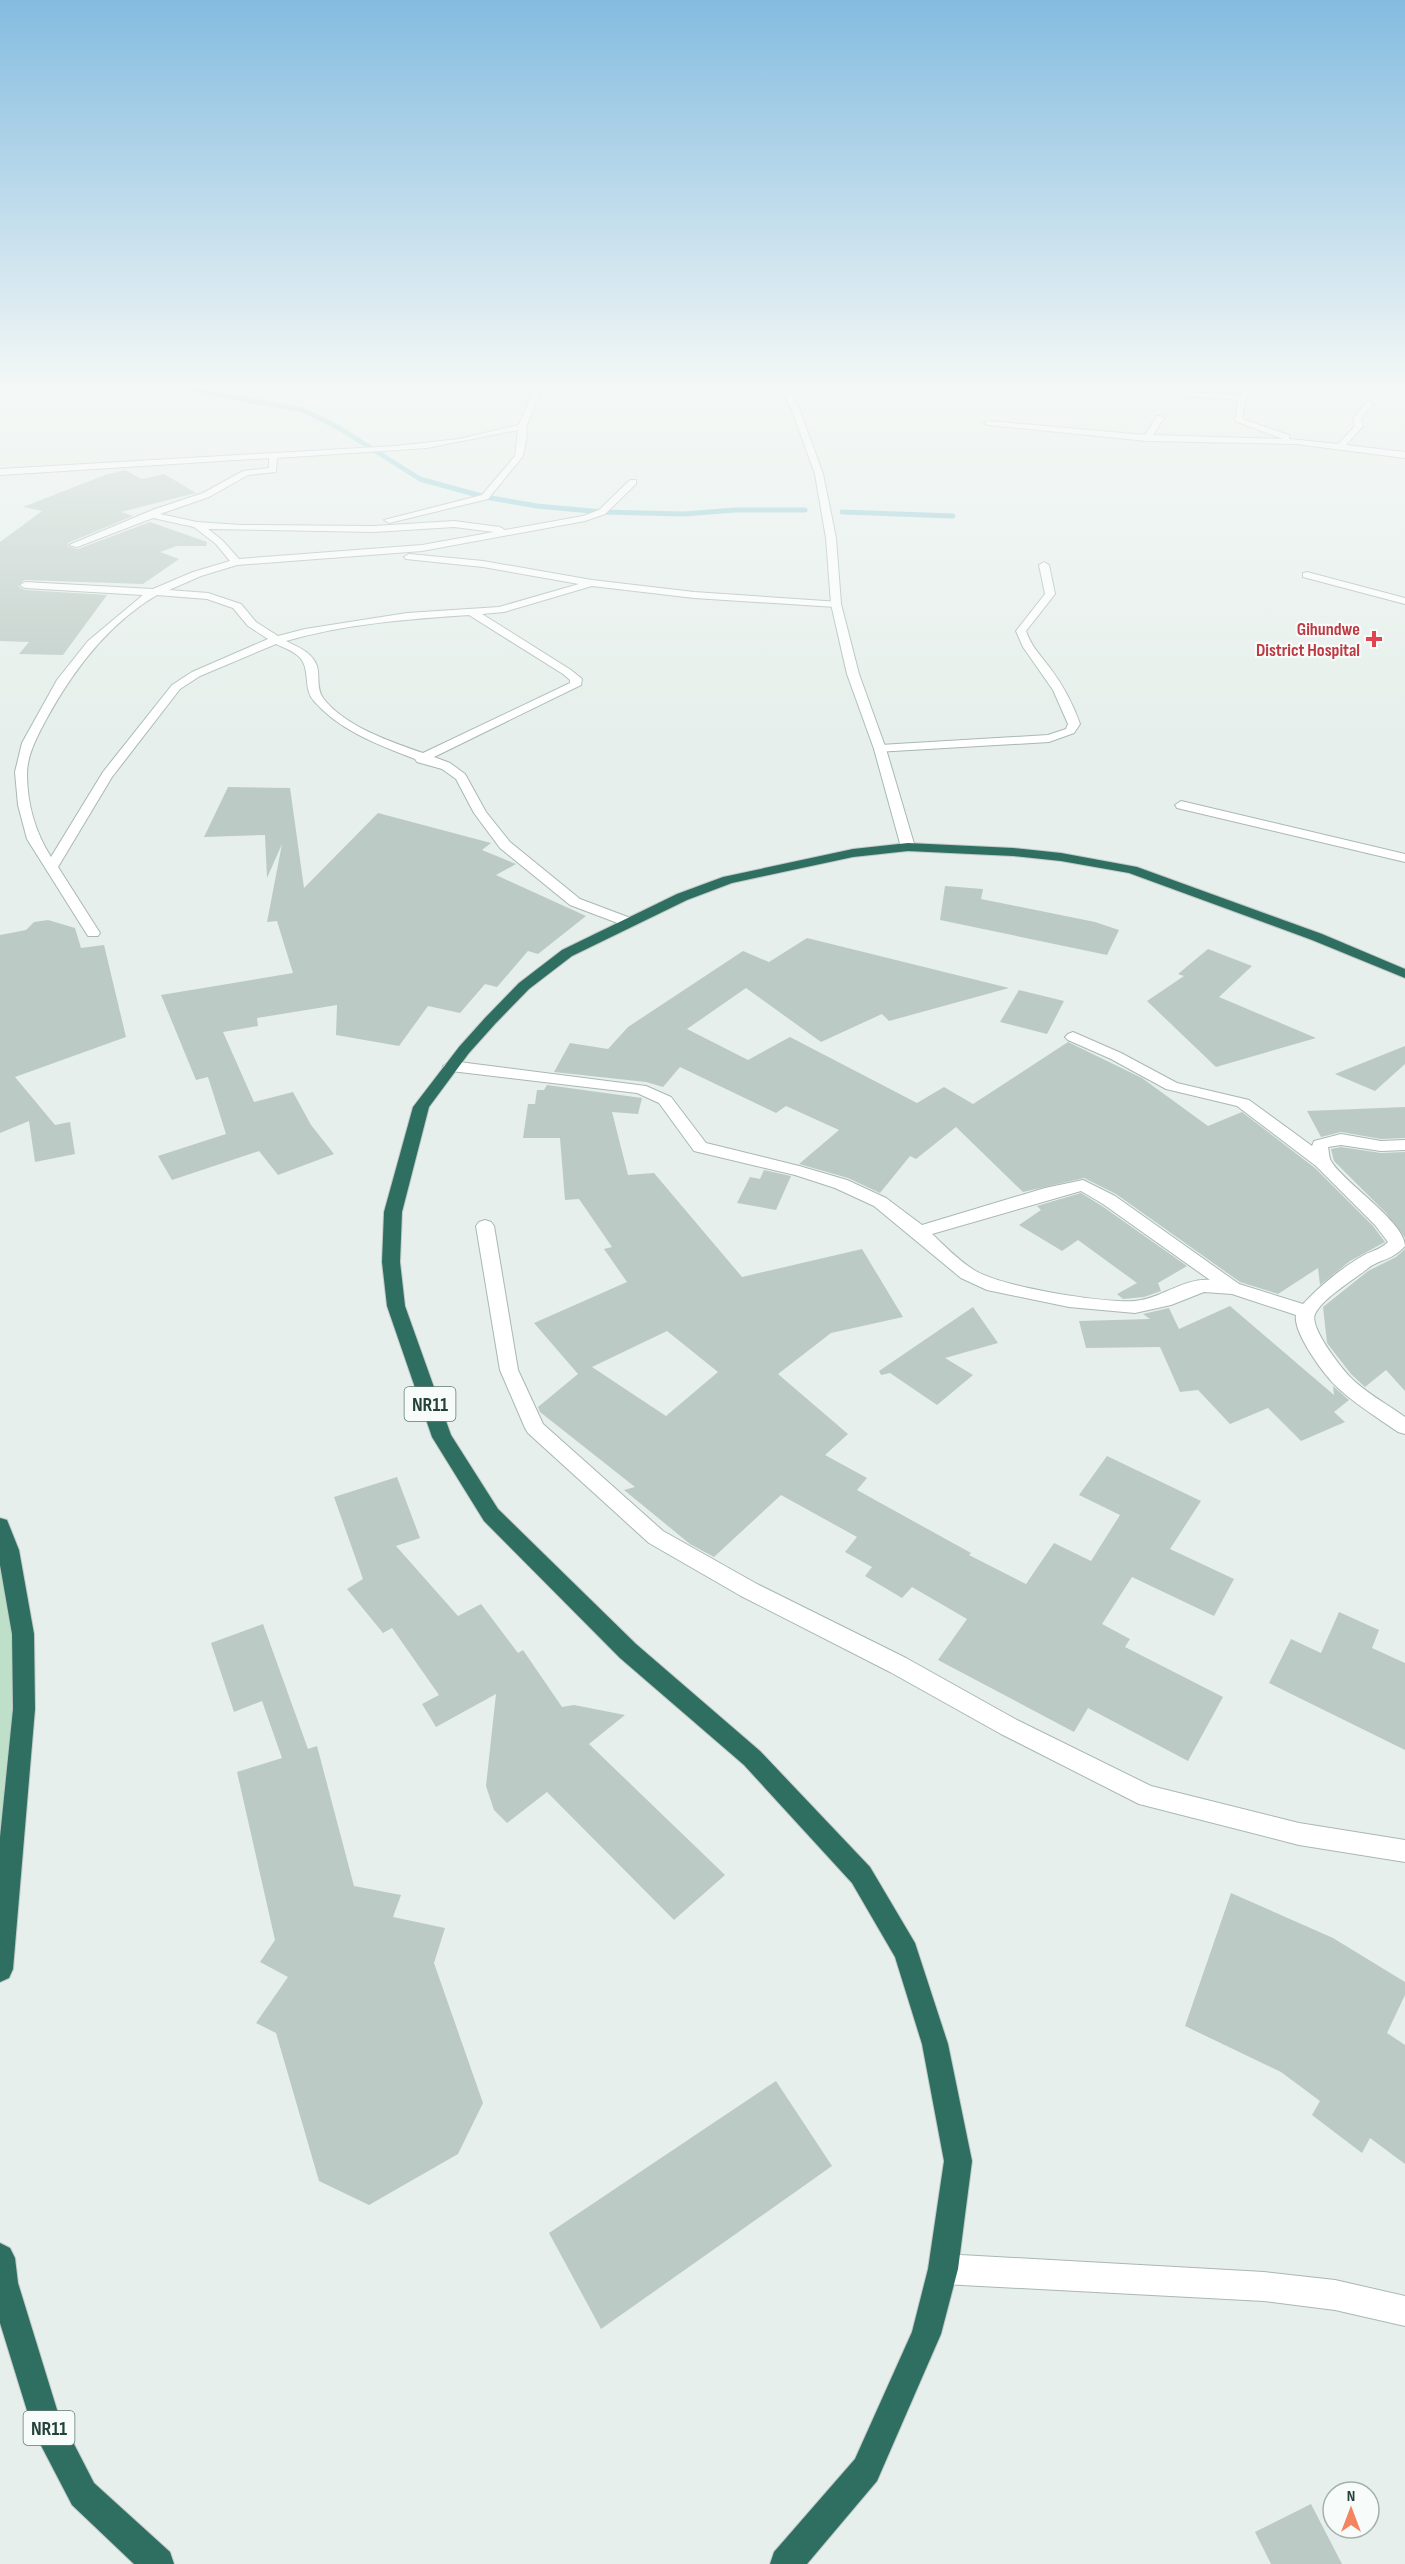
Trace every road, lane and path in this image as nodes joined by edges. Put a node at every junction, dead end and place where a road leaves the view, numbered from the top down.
1 (177, 505) edge
2 (450, 505) edge
3 (610, 505) edge
4 (825, 505) edge
5 (152, 516) junction
6 (197, 525) junction
7 (352, 529) junction
8 (510, 532) junction
9 (74, 545) dead end
10 (376, 553) junction
11 (236, 562) junction
12 (1044, 565) dead end
13 (1307, 575) dead end
14 (592, 583) junction
15 (25, 585) dead end
16 (154, 592) junction
17 (1405, 601) edge
18 (836, 604) junction
19 (473, 613) junction
20 (276, 640) junction
21 (880, 749) junction
22 (421, 759) junction
23 (1181, 805) dead end
24 (908, 847) junction
25 (1405, 858) edge
26 (52, 866) junction
27 (628, 922) junction
28 (93, 933) dead end
29 (1405, 974) edge
30 (1073, 1037) dead end
31 (452, 1066) junction
32 (1405, 1145) edge
33 (1322, 1162) junction
34 (485, 1226) dead end
35 (919, 1232) junction
36 (1233, 1288) junction
37 (1306, 1312) junction
38 (1405, 1427) edge
39 (0, 1526) edge
40 (1405, 1851) edge
41 (0, 1969) edge
42 (0, 2258) edge
43 (943, 2269) junction
44 (1405, 2311) edge
45 (158, 2564) edge
46 (786, 2564) edge

1 - 5 street
2 - 7 street
3 - 8 street
4 - 18 street
5 - 6 street
5 - 9 street
6 - 7 street
6 - 11 street
7 - 8 street
8 - 10 street
10 - 11 street
10 - 14 street
11 - 16 street
12 - 21 street
13 - 17 street
14 - 18 street
14 - 19 street
15 - 16 street
16 - 20 street
16 - 26 street
18 - 21 street
19 - 20 street
19 - 22 street
20 - 22 street
20 - 26 street
21 - 24 street
22 - 27 street
23 - 25 street
24 - 27 highway, NR11
24 - 29 highway, NR11
26 - 28 street
27 - 31 highway, NR11
30 - 33 street
31 - 35 street
31 - 43 highway, NR11
32 - 33 street
33 - 37 street
34 - 40 street
35 - 36 street
35 - 36 street
36 - 37 street
37 - 38 street
39 - 41 highway
42 - 45 highway, NR11
43 - 44 street
43 - 46 highway, NR11

